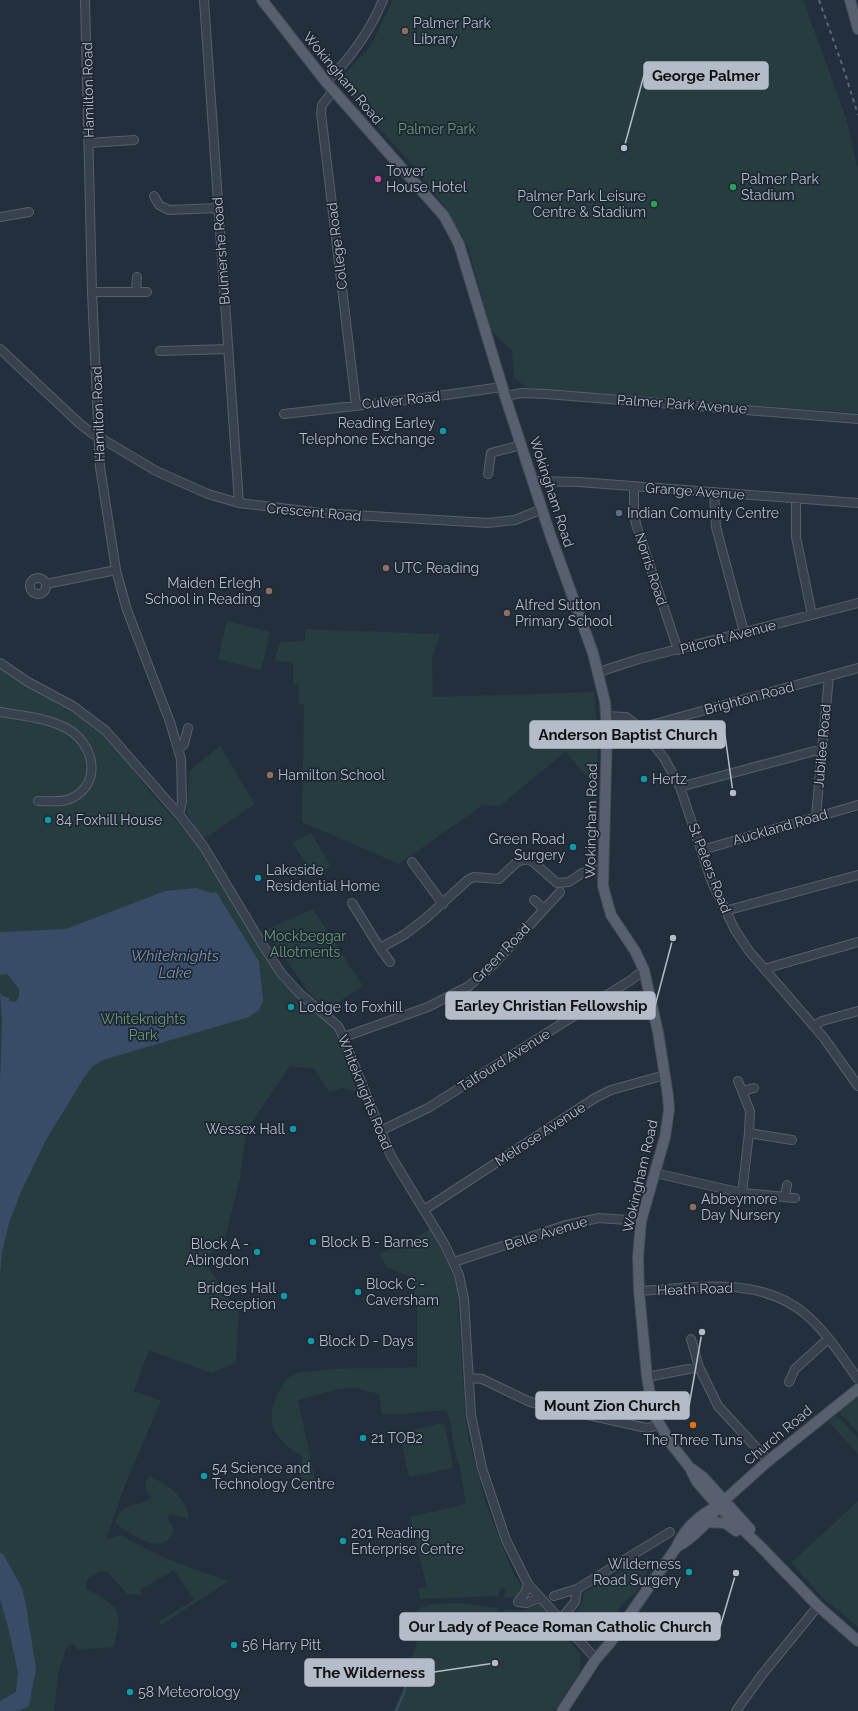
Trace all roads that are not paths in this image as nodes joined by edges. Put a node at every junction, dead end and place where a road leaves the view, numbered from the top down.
1 (85, 0) edge
2 (204, 0) edge
3 (262, 0) edge
4 (383, 0) edge
5 (850, 0) edge
6 (858, 29) edge
7 (326, 82) junction
8 (333, 91) junction
9 (134, 140) dead end
10 (89, 143) junction
11 (154, 196) dead end
12 (218, 208) junction
13 (29, 212) dead end
14 (0, 217) edge
15 (136, 277) dead end
16 (92, 292) junction
17 (136, 292) junction
18 (147, 292) dead end
19 (0, 349) edge
20 (228, 349) junction
21 (160, 351) dead end
22 (504, 392) junction
23 (356, 405) junction
24 (284, 414) dead end
25 (858, 419) edge
26 (99, 437) junction
27 (521, 445) junction
28 (488, 474) dead end
29 (533, 481) junction
30 (634, 486) junction
31 (714, 492) junction
32 (796, 499) junction
33 (239, 503) junction
34 (858, 503) edge
35 (542, 509) junction
36 (116, 570) junction
37 (46, 584) dead end
38 (858, 603) edge
39 (812, 615) junction
40 (744, 632) junction
41 (678, 650) junction
42 (0, 663) edge
43 (858, 668) edge
44 (599, 672) junction
45 (829, 676) junction
46 (0, 712) edge
47 (607, 716) junction
48 (188, 728) dead end
49 (640, 728) junction
50 (179, 749) junction
51 (822, 749) junction
52 (680, 787) junction
53 (38, 801) dead end
54 (858, 805) edge
55 (179, 814) junction
56 (816, 816) junction
57 (702, 850) junction
58 (412, 862) dead end
59 (602, 869) junction
60 (858, 875) edge
61 (560, 892) dead end
62 (534, 900) dead end
63 (352, 903) dead end
64 (443, 904) junction
65 (544, 909) junction
66 (725, 911) junction
67 (858, 942) edge
68 (380, 948) junction
69 (390, 962) dead end
70 (764, 969) junction
71 (644, 970) junction
72 (858, 1011) edge
73 (814, 1026) junction
74 (344, 1037) junction
75 (665, 1075) junction
76 (738, 1080) dead end
77 (858, 1086) edge
78 (754, 1088) dead end
79 (743, 1091) junction
80 (380, 1131) junction
81 (749, 1133) junction
82 (792, 1140) dead end
83 (655, 1173) junction
84 (787, 1185) dead end
85 (742, 1193) junction
86 (785, 1196) junction
87 (795, 1198) dead end
88 (424, 1210) junction
89 (641, 1221) junction
90 (454, 1262) junction
91 (639, 1291) junction
92 (691, 1339) dead end
93 (828, 1339) junction
94 (699, 1367) junction
95 (469, 1378) junction
96 (647, 1378) junction
97 (858, 1379) edge
98 (789, 1382) dead end
99 (858, 1389) edge
100 (659, 1425) junction
101 (767, 1462) junction
102 (721, 1503) junction
103 (706, 1522) junction
104 (670, 1532) dead end
105 (760, 1546) junction
106 (676, 1548) junction
107 (528, 1584) junction
108 (577, 1588) junction
109 (554, 1596) dead end
110 (539, 1598) junction
111 (818, 1606) junction
112 (560, 1620) junction
113 (858, 1641) edge
114 (596, 1659) junction
115 (562, 1711) edge
116 (736, 1711) edge

1 - 10 street, Hamilton Road
2 - 12 street, Bulmershe Road
3 - 7 main road, Wokingham Road
4 - 7 street
5 - 6 main road
7 - 8 main road, Wokingham Road
8 - 22 main road, Wokingham Road
8 - 23 street, College Road
9 - 10 street
10 - 16 street, Hamilton Road
11 - 12 street
12 - 20 street, Bulmershe Road
13 - 14 street
15 - 17 street
16 - 17 street
16 - 26 street, Hamilton Road
17 - 18 street
19 - 26 street, Crescent Road
20 - 21 street
20 - 33 street, Bulmershe Road
22 - 23 street, Culver Road
22 - 25 street, Palmer Park Avenue
22 - 27 main road, Wokingham Road
23 - 24 street, Culver Road
26 - 33 street, Crescent Road
26 - 36 street, Hamilton Road
27 - 28 street
27 - 29 main road, Wokingham Road
29 - 30 street, Grange Avenue
29 - 35 main road, Wokingham Road
30 - 31 street, Grange Avenue
30 - 41 street, Norris Road
31 - 32 street, Grange Avenue
31 - 40 street
32 - 34 street, Grange Avenue
32 - 39 street
33 - 35 street, Crescent Road
35 - 44 main road, Wokingham Road
36 - 37 street
36 - 50 street, Hamilton Road
38 - 39 street, Pitcroft Avenue
39 - 40 street, Pitcroft Avenue
40 - 41 street, Pitcroft Avenue
41 - 44 street, Pitcroft Avenue
42 - 55 street, Whiteknights Road
43 - 45 street, Brighton Road
44 - 47 main road, Wokingham Road
45 - 49 street, Brighton Road
45 - 51 street, Jubilee Road
46 - 53 street
47 - 49 street, St Peters Road
47 - 59 main road, Wokingham Road
48 - 50 street
49 - 52 street, St Peters Road
50 - 55 street, Hamilton Road
51 - 52 street
51 - 56 street, Jubilee Road
52 - 57 street, St Peters Road
54 - 56 street, Auckland Road
55 - 74 street, Whiteknights Road
56 - 57 street, Auckland Road
57 - 66 street, St Peters Road
58 - 64 street
59 - 64 street
59 - 71 main road, Wokingham Road
60 - 66 street
61 - 65 street, Green Road
62 - 65 street
63 - 68 street
64 - 68 street
65 - 74 street, Green Road
66 - 70 street, St Peters Road
67 - 70 street
68 - 69 street
70 - 73 street, St Peters Road
71 - 75 main road, Wokingham Road
71 - 80 street, Talfourd Avenue
72 - 73 street
73 - 77 street, St Peters Road
74 - 80 street, Whiteknights Road
75 - 83 main road, Wokingham Road
75 - 88 street, Melrose Avenue
76 - 79 street
78 - 79 street
79 - 81 street
80 - 88 street, Whiteknights Road
81 - 82 street
81 - 85 street
83 - 85 street
83 - 89 main road, Wokingham Road
84 - 86 street
85 - 86 street
86 - 87 street
88 - 90 street, Whiteknights Road
89 - 90 street, Belle Avenue
89 - 91 main road, Wokingham Road
90 - 95 street, Whiteknights Road
91 - 93 street, Heath Road
91 - 96 main road, Wokingham Road
92 - 94 street
93 - 97 street, Heath Road
93 - 98 street
94 - 96 street
94 - 101 street
95 - 100 street
95 - 107 street, Whiteknights Road
96 - 100 main road, Wokingham Road
99 - 101 main road, Church Road
100 - 102 main road, Wokingham Road
101 - 102 main road, Church Road
102 - 103 main road
102 - 105 main road, Wokingham Road
102 - 106 main road
103 - 105 main road
103 - 106 main road
104 - 108 street
105 - 111 main road, Wokingham Road
106 - 114 main road
107 - 110 street, Whiteknights Road
107 - 110 street
108 - 109 street
108 - 112 street
110 - 112 street, Whiteknights Road
111 - 113 main road, Wokingham Road
111 - 116 street
112 - 114 street, Whiteknights Road
114 - 115 main road

